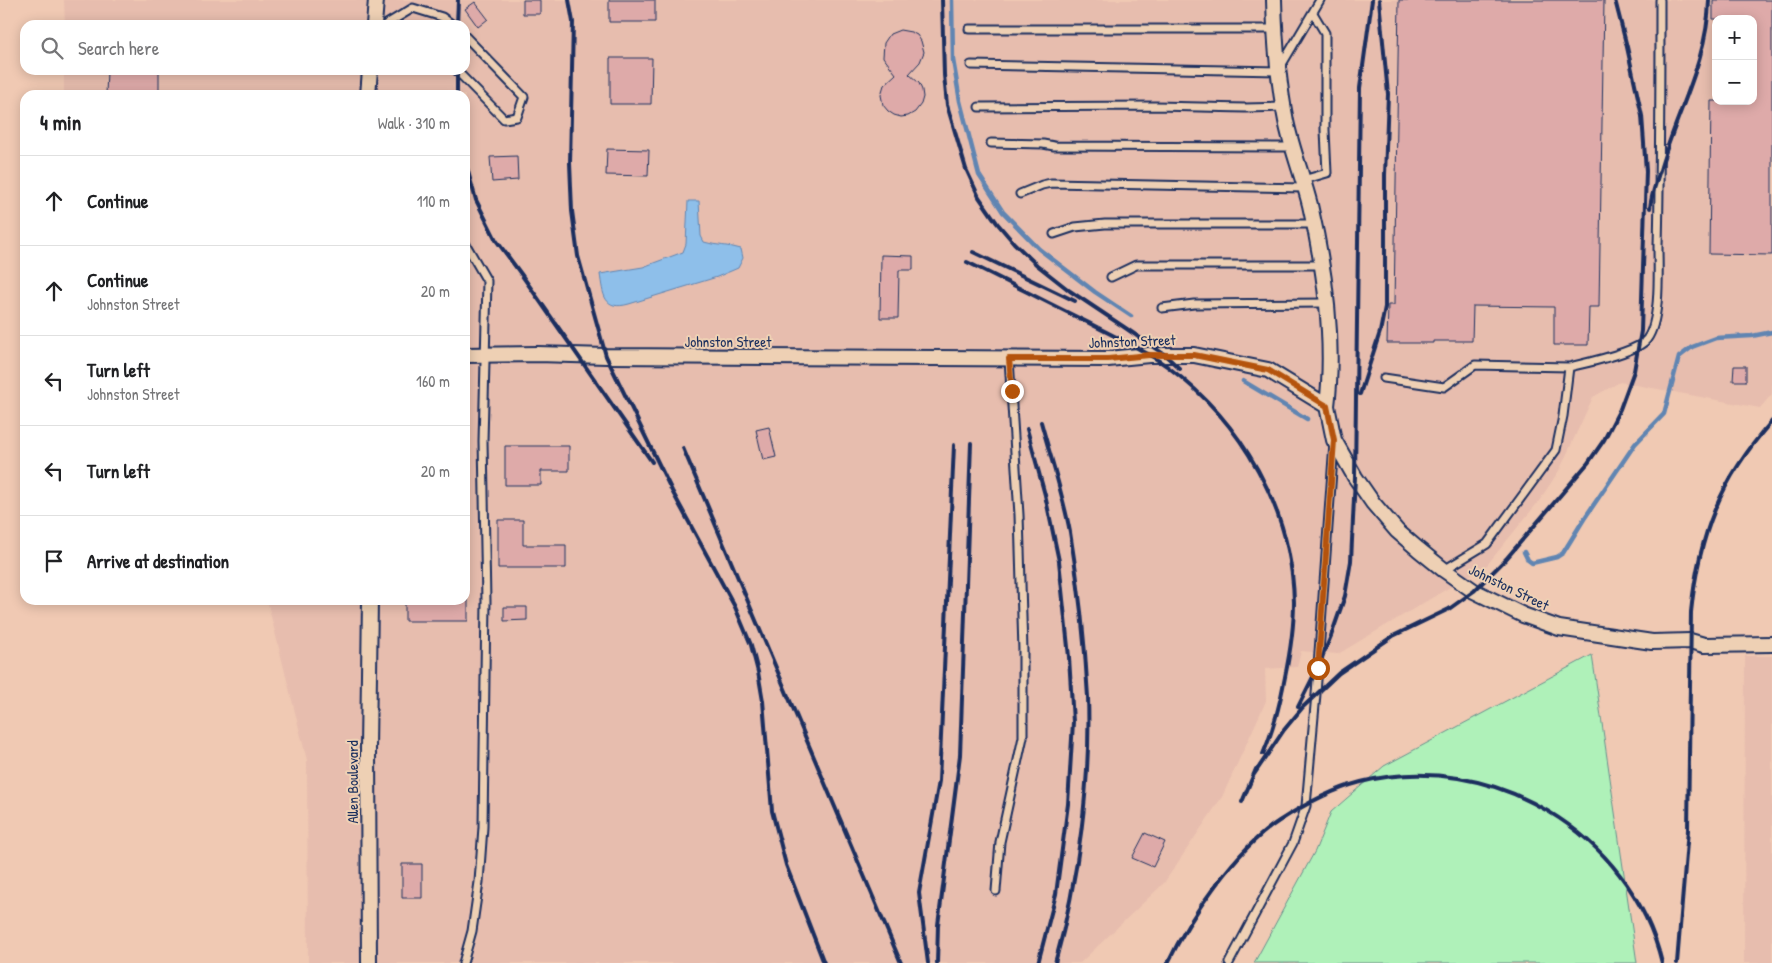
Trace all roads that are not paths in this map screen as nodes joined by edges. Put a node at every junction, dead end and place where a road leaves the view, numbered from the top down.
1 (376, 0) edge
2 (1274, 0) edge
3 (1320, 0) edge
4 (1660, 0) edge
5 (1313, 13) junction
6 (374, 20) edge
7 (394, 20) edge
8 (445, 20) edge
9 (969, 29) dead end
10 (1275, 29) junction
11 (470, 41) edge
12 (971, 66) dead end
13 (1278, 71) junction
14 (370, 75) edge
15 (461, 75) edge
16 (369, 90) edge
17 (1284, 107) junction
18 (979, 108) dead end
19 (992, 143) dead end
20 (1294, 147) junction
21 (1304, 184) junction
22 (1020, 194) dead end
23 (1314, 224) junction
24 (1054, 234) dead end
25 (470, 252) edge
26 (1321, 265) junction
27 (1110, 277) dead end
28 (1326, 303) junction
29 (1162, 308) dead end
30 (470, 355) edge
31 (486, 355) junction
32 (1009, 359) junction
33 (1569, 367) junction
34 (1384, 378) dead end
35 (1327, 406) junction
36 (1334, 440) junction
37 (1444, 570) junction
38 (370, 605) edge
39 (1772, 644) edge
40 (996, 891) dead end
41 (369, 963) edge
42 (463, 963) edge
43 (1229, 963) edge

1 - 6 street
2 - 10 street
3 - 5 lane
4 - 33 lane
5 - 13 lane
5 - 21 lane
7 - 8 lane
9 - 10 lane
10 - 13 street
11 - 15 lane
12 - 13 lane
13 - 17 street
14 - 16 street
17 - 18 lane
17 - 20 street
19 - 20 lane
20 - 21 street
21 - 22 lane
21 - 23 street
23 - 24 lane
23 - 26 street
25 - 31 lane
26 - 27 lane
26 - 28 street
28 - 29 lane
28 - 35 street
30 - 31 street, Johnston Street
31 - 32 street, Johnston Street
31 - 42 lane
32 - 35 street, Johnston Street
32 - 40 lane
33 - 34 lane
33 - 37 lane
35 - 36 street, Johnston Street
36 - 37 street, Johnston Street
36 - 43 lane
37 - 39 street, Johnston Street
38 - 41 street, Allen Boulevard

